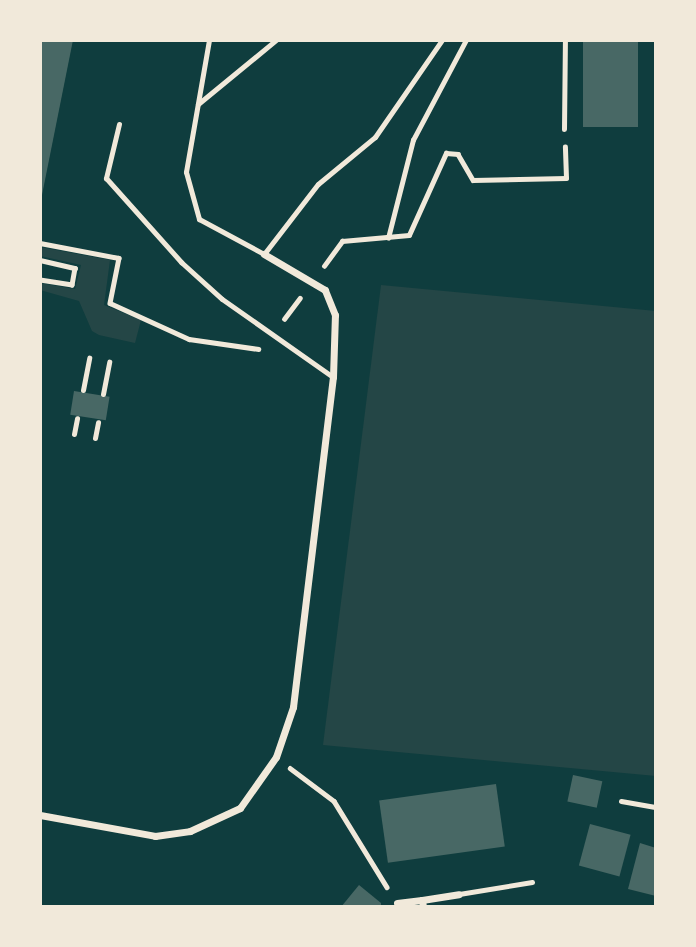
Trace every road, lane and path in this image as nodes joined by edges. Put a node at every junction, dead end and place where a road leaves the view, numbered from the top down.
1 (209, 40) edge
2 (276, 40) edge
3 (442, 40) edge
4 (466, 40) edge
5 (565, 40) edge
6 (198, 104) junction
7 (119, 124) dead end
8 (564, 128) joint
9 (40, 243) edge
10 (264, 254) junction
11 (40, 260) edge
12 (40, 279) edge
13 (259, 349) dead end
14 (89, 358) dead end
15 (109, 362) dead end
16 (332, 377) junction
17 (83, 390) dead end
18 (103, 394) dead end
19 (77, 418) dead end
20 (98, 422) dead end
21 (74, 434) dead end
22 (95, 438) dead end
23 (276, 757) junction
24 (621, 801) dead end
25 (656, 807) edge
26 (40, 815) edge
27 (532, 882) dead end
28 (459, 894) joint
29 (397, 903) joint
30 (423, 903) edge

1 - 6 lane
2 - 6 lane
3 - 10 lane
4 - 8 path
5 - 8 lane
6 - 10 lane
7 - 16 lane
9 - 13 path
10 - 16 street
11 - 12 path
14 - 17 lane
15 - 18 lane
16 - 23 street
19 - 21 lane
20 - 22 lane
23 - 26 street
23 - 29 path
24 - 25 lane
27 - 28 lane
28 - 30 street
29 - 30 street

